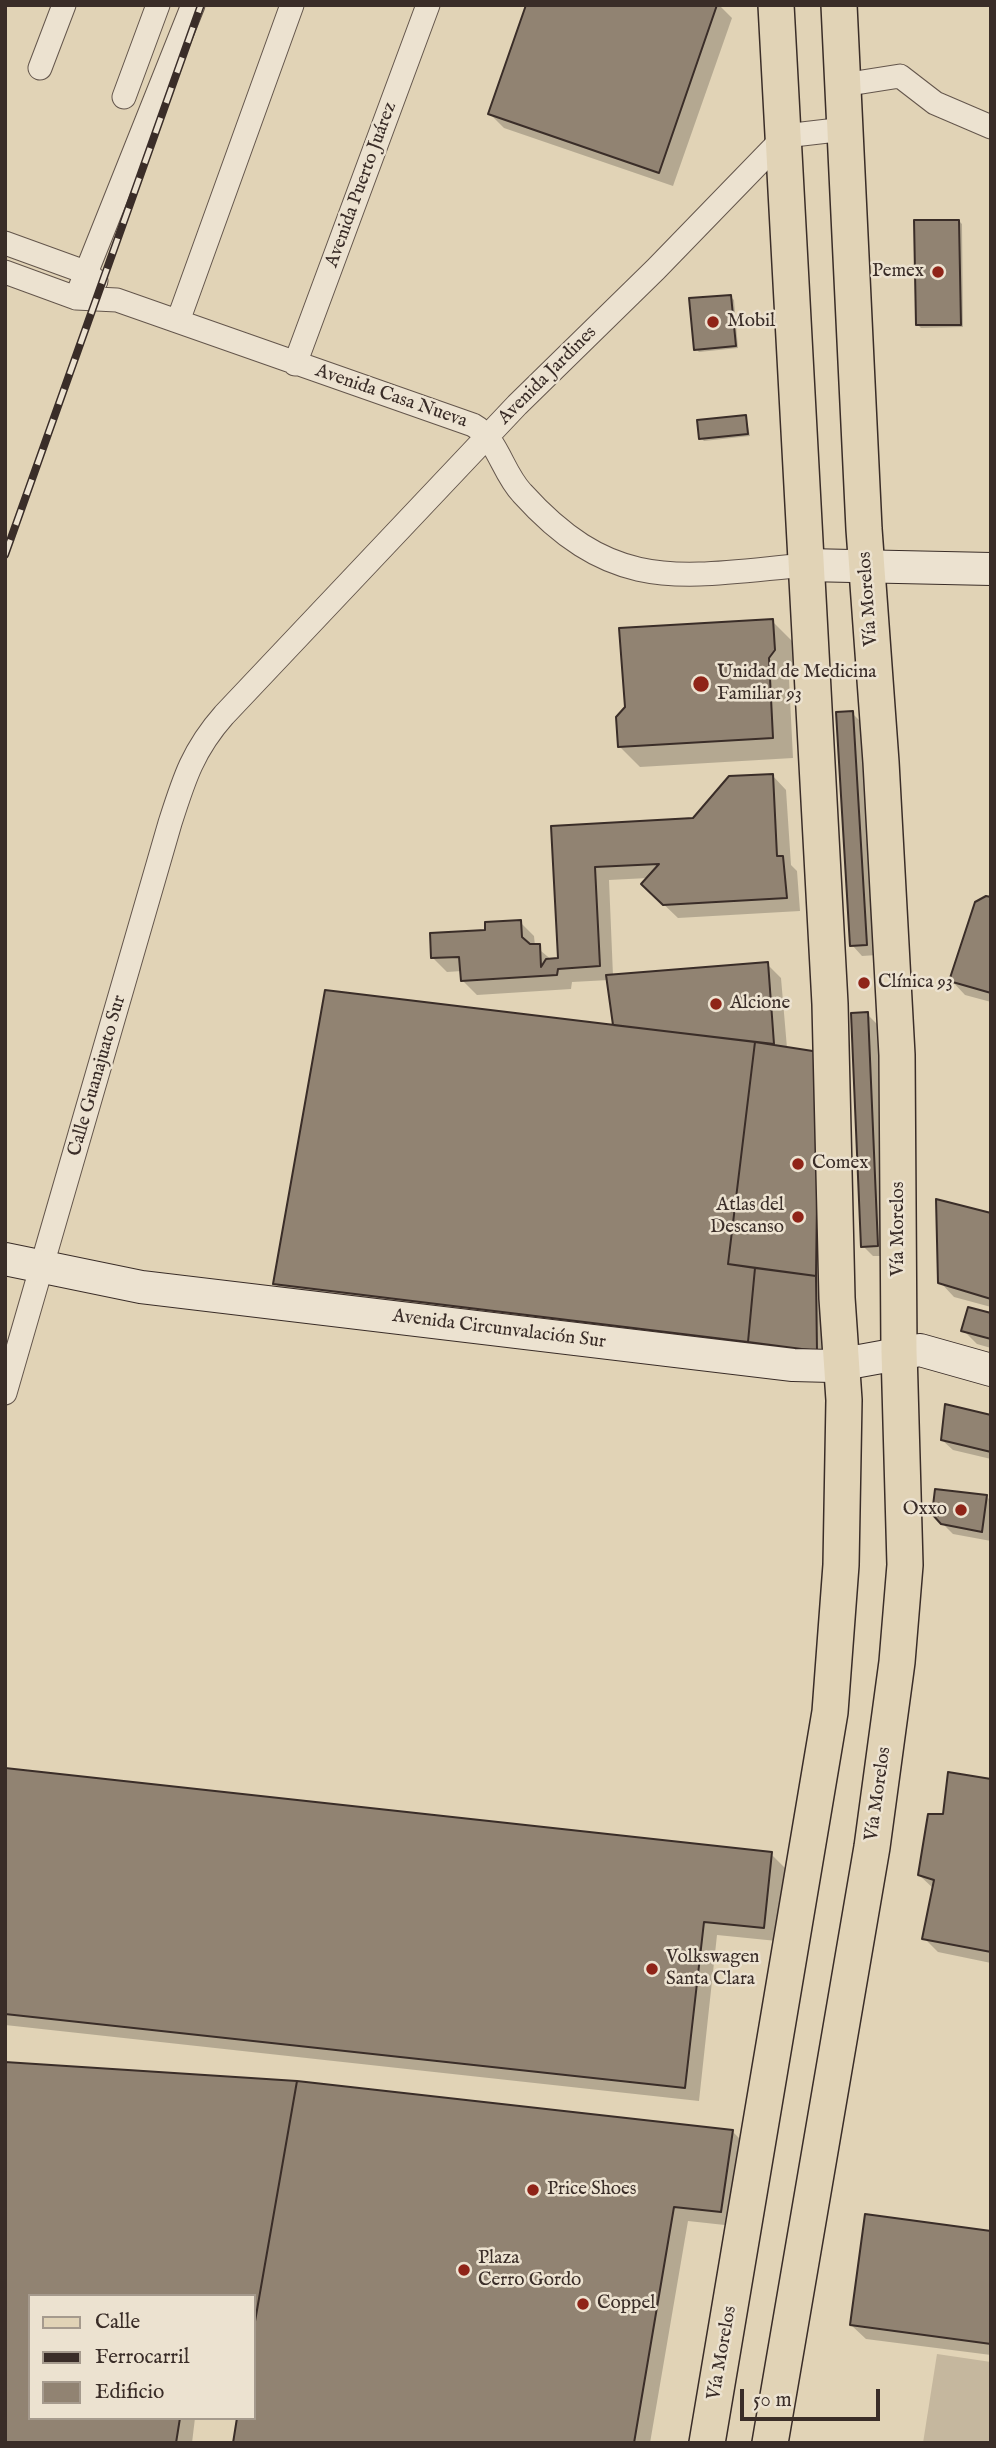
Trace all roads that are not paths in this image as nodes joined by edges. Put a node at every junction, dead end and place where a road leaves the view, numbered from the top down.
1 (64, 5) edge
2 (158, 5) edge
3 (193, 5) edge
4 (292, 5) edge
5 (428, 5) edge
6 (776, 5) edge
7 (839, 5) edge
8 (40, 68) dead end
9 (844, 85) junction
10 (124, 97) dead end
11 (991, 127) edge
12 (845, 129) junction
13 (785, 135) junction
14 (11, 245) edge
15 (85, 272) junction
16 (6, 275) edge
17 (76, 298) junction
18 (117, 300) junction
19 (178, 321) junction
20 (295, 364) junction
21 (488, 436) junction
22 (806, 565) junction
23 (867, 565) junction
24 (991, 569) edge
25 (191, 760) joint
26 (5, 1259) edge
27 (43, 1268) junction
28 (899, 1351) junction
29 (841, 1365) junction
30 (991, 1370) edge
31 (5, 1393) edge
32 (707, 2443) edge
33 (770, 2443) edge

1 - 8 street
2 - 10 street
3 - 15 street
4 - 19 street
5 - 20 street, Avenida Puerto Juárez
6 - 13 main road, Vía Morelos
7 - 9 main road, Vía Morelos
9 - 11 street
9 - 12 main road, Vía Morelos
12 - 13 street
12 - 23 main road, Vía Morelos
13 - 21 street, Avenida Jardines
13 - 22 main road, Vía Morelos
14 - 15 street, Avenida Casa Nueva
14 - 16 street
15 - 17 street
15 - 18 street, Avenida Casa Nueva
16 - 17 street, Avenida Casa Nueva
17 - 18 street, Avenida Casa Nueva
18 - 19 street, Avenida Casa Nueva
19 - 20 street, Avenida Casa Nueva
20 - 21 street, Avenida Casa Nueva
21 - 22 street, Avenida Casa Nueva
21 - 25 street, Avenida Jardines
22 - 23 street, Avenida Casa Nueva
22 - 29 main road, Vía Morelos
23 - 24 street, Avenida Casa Nueva
23 - 28 main road, Vía Morelos
25 - 27 street, Calle Guanajuato Sur
26 - 27 street, Avenida Circunvalación Sur
27 - 29 street, Avenida Circunvalación Sur
27 - 31 street, Calle Guanajuato Sur
28 - 29 street, Avenida Circunvalación Sur
28 - 30 street, Avenida Circunvalación Sur
28 - 33 main road, Vía Morelos
29 - 32 main road, Vía Morelos

